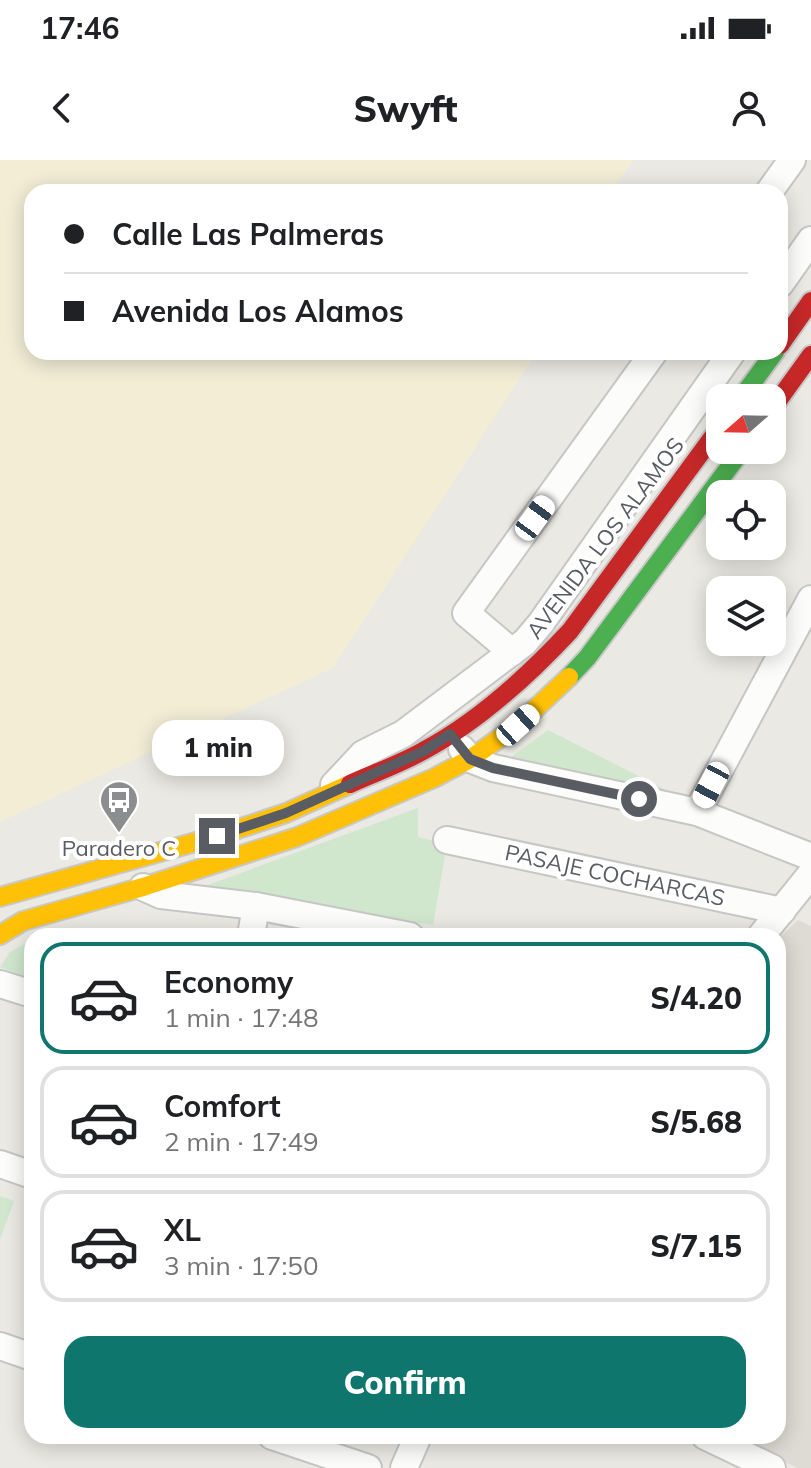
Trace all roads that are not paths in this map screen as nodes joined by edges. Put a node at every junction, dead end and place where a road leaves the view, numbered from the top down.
1 (792, 160) edge
2 (775, 184) edge
3 (811, 240) edge
4 (788, 273) edge
5 (811, 301) edge
6 (788, 334) edge
7 (788, 356) edge
8 (648, 360) edge
9 (726, 360) edge
10 (771, 360) edge
11 (809, 364) edge
12 (752, 384) edge
13 (786, 392) edge
14 (706, 446) edge
15 (732, 464) edge
16 (811, 599) edge
17 (512, 652) junction
18 (450, 734) junction
19 (470, 759) junction
20 (326, 795) junction
21 (697, 812) junction
22 (447, 840) dead end
23 (811, 857) edge
24 (811, 874) edge
25 (143, 887) junction
26 (0, 897) edge
27 (256, 906) junction
28 (782, 911) junction
29 (252, 928) edge
30 (369, 928) edge
31 (768, 928) edge
32 (0, 935) edge
33 (0, 984) edge
34 (24, 992) edge
35 (0, 1164) edge
36 (24, 1172) edge
37 (0, 1346) edge
38 (24, 1354) edge
39 (296, 1444) edge
40 (414, 1444) edge
41 (722, 1444) edge
42 (368, 1468) edge
43 (404, 1468) edge
44 (772, 1468) edge

1 - 2 street
3 - 4 street
5 - 6 main road
7 - 11 street
8 - 17 street
9 - 17 street
10 - 12 main road
11 - 13 main road
14 - 18 main road, AVENIDA LOS ALAMOS
15 - 19 main road
16 - 21 street
17 - 20 street
18 - 19 street
18 - 20 main road, AVENIDA LOS ALAMOS
19 - 21 street
19 - 25 main road
20 - 26 main road, AVENIDA LOS ALAMOS
21 - 23 street
22 - 28 street, PASAJE COCHARCAS
24 - 28 street
25 - 27 street
25 - 32 main road
27 - 29 street
27 - 30 street
28 - 31 street
33 - 34 street
35 - 36 street
37 - 38 street
39 - 42 street
40 - 43 street
41 - 44 street

